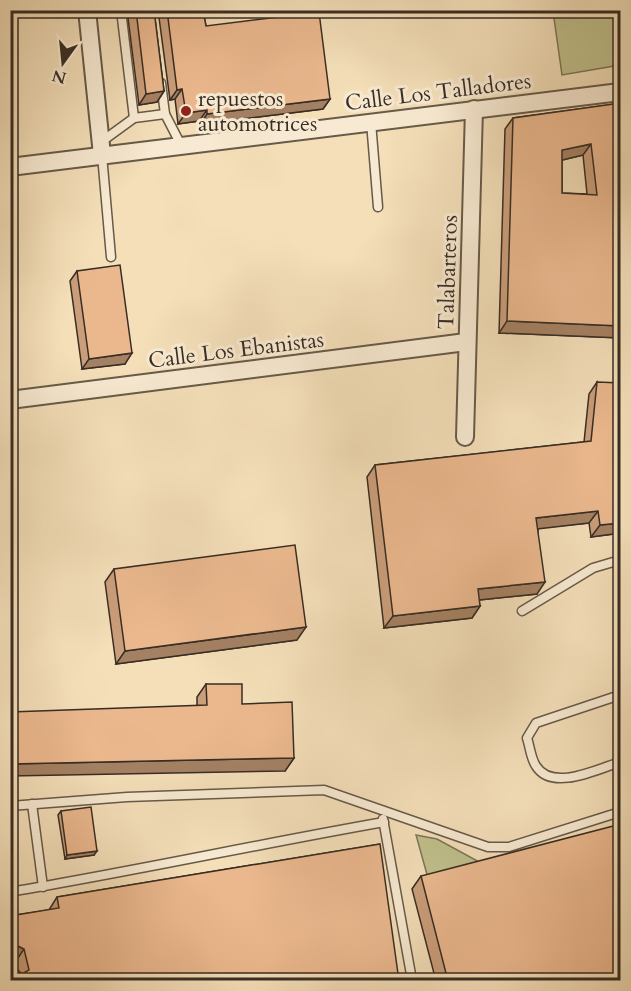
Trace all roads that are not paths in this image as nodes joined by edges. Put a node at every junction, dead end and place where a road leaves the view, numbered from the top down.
1 (87, 10) edge
2 (121, 10) edge
3 (159, 68) edge
4 (621, 92) edge
5 (474, 110) junction
6 (165, 114) junction
7 (134, 118) junction
8 (371, 122) junction
9 (181, 145) junction
10 (101, 149) junction
11 (10, 167) edge
12 (378, 207) dead end
13 (111, 257) dead end
14 (466, 342) junction
15 (10, 400) edge
16 (465, 437) dead end
17 (621, 560) edge
18 (522, 611) dead end
19 (621, 695) edge
20 (621, 762) edge
21 (32, 804) junction
22 (10, 806) edge
23 (381, 809) junction
24 (621, 812) edge
25 (384, 822) junction
26 (43, 887) junction
27 (10, 892) edge
28 (412, 981) edge

1 - 10 street
2 - 7 lane
3 - 6 lane
4 - 5 street, Calle Los Talladores
5 - 8 street, Calle Los Talladores
5 - 14 street, Talabarteros
6 - 7 lane
6 - 9 lane
7 - 10 lane
8 - 9 street, Calle Los Talladores
8 - 12 lane
9 - 10 street, Calle Los Talladores
10 - 11 street, Calle Los Talladores
10 - 13 lane
14 - 15 street, Calle Los Ebanistas
14 - 16 street, Talabarteros
17 - 18 lane
19 - 20 lane
21 - 22 lane
21 - 23 lane
21 - 26 lane
23 - 24 lane
23 - 25 lane
25 - 26 lane
25 - 28 lane
26 - 27 lane

